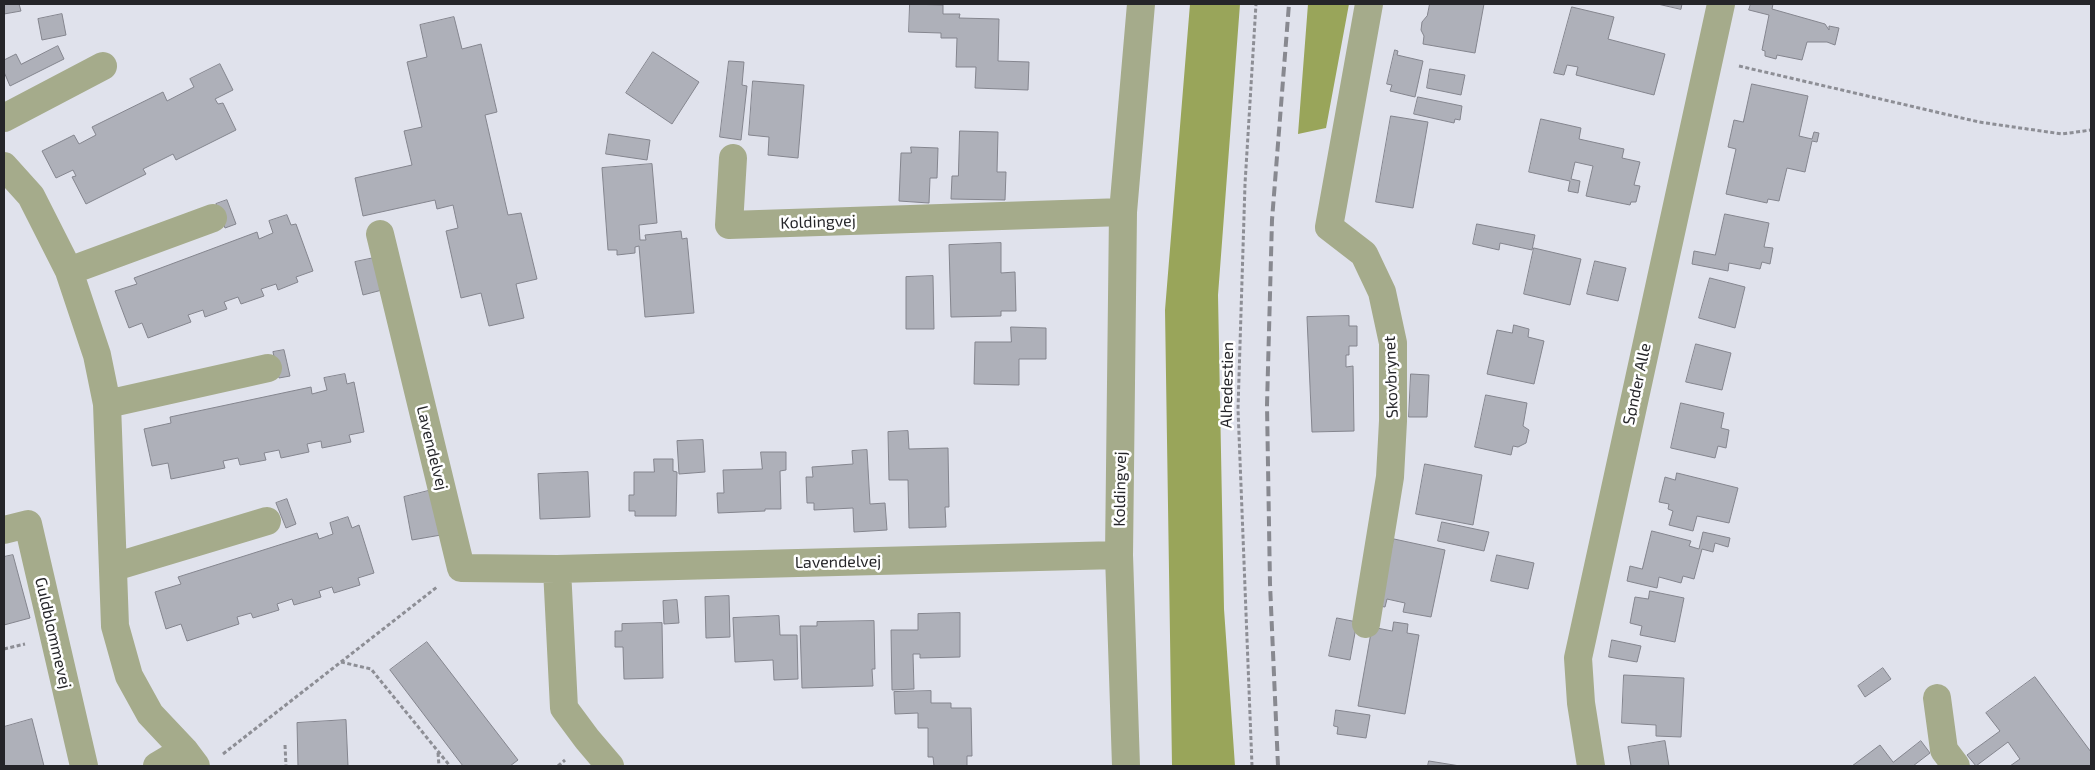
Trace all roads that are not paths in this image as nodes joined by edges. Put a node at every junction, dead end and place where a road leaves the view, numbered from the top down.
1 (1141, 4) edge
2 (1369, 4) edge
3 (1721, 4) edge
4 (103, 66) dead end
5 (4, 118) edge
6 (733, 158) dead end
7 (4, 166) edge
8 (1123, 212) junction
9 (213, 218) dead end
10 (380, 234) dead end
11 (69, 271) junction
12 (268, 368) dead end
13 (107, 404) junction
14 (267, 520) dead end
15 (4, 530) edge
16 (1119, 555) junction
17 (114, 567) junction
18 (557, 569) junction
19 (1366, 624) dead end
20 (1937, 698) dead end
21 (198, 759) edge
22 (84, 766) edge
23 (157, 766) edge
24 (610, 766) edge
25 (1126, 766) edge
26 (1592, 766) edge
27 (1956, 766) edge

1 - 8 street, Koldingvej
2 - 19 street, Skovbrynet
3 - 26 street, Sønder Alle
4 - 5 street
6 - 8 street, Koldingvej
7 - 11 street
8 - 16 street, Koldingvej
9 - 11 street
10 - 18 street, Lavendelvej
11 - 13 street
12 - 13 street
13 - 17 street
14 - 17 street
15 - 22 street, Guldblommevej
16 - 18 street, Lavendelvej
16 - 25 street, Koldingvej
17 - 21 street
18 - 24 street
20 - 27 street
21 - 23 street

